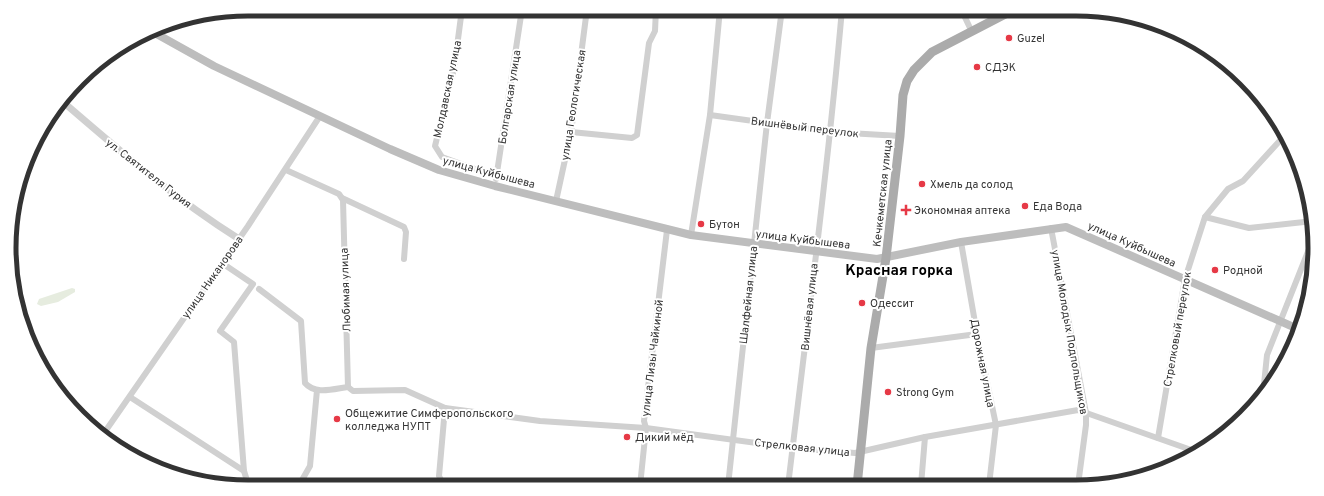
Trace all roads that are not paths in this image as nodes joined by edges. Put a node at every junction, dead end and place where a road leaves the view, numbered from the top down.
1 (461, 16) edge
2 (521, 16) edge
3 (586, 16) edge
4 (655, 16) edge
5 (719, 16) edge
6 (781, 16) edge
7 (841, 16) edge
8 (965, 16) edge
9 (1000, 16) edge
10 (972, 30) junction
11 (158, 35) edge
12 (66, 105) edge
13 (710, 115) junction
14 (320, 116) junction
15 (767, 124) junction
16 (572, 132) junction
17 (831, 132) junction
18 (900, 136) junction
19 (1281, 139) edge
20 (286, 170) junction
21 (497, 177) junction
22 (495, 186) junction
23 (340, 196) junction
24 (556, 201) junction
25 (1205, 217) junction
26 (1306, 222) edge
27 (1051, 228) junction
28 (667, 230) junction
29 (691, 235) junction
30 (239, 239) junction
31 (961, 242) junction
32 (753, 244) junction
33 (815, 251) junction
34 (1308, 252) edge
35 (886, 258) junction
36 (404, 259) dead end
37 (222, 263) junction
38 (1185, 279) junction
39 (259, 289) dead end
40 (1281, 321) junction
41 (1294, 327) edge
42 (977, 334) junction
43 (871, 348) junction
44 (1264, 384) edge
45 (348, 388) junction
46 (317, 390) junction
47 (130, 397) junction
48 (446, 408) junction
49 (1086, 412) junction
50 (996, 425) junction
51 (646, 428) junction
52 (106, 431) edge
53 (925, 437) junction
54 (1158, 438) junction
55 (733, 439) junction
56 (793, 448) junction
57 (1191, 450) edge
58 (861, 452) junction
59 (244, 471) junction
60 (247, 480) edge
61 (302, 480) edge
62 (441, 480) edge
63 (641, 480) edge
64 (729, 480) edge
65 (789, 480) edge
66 (859, 480) edge
67 (921, 480) edge
68 (990, 480) edge
69 (1080, 480) edge

1 - 21 street, Молдавская улица
2 - 21 street, Болгарская улица
3 - 16 street, улица Геологическая
4 - 16 street
5 - 13 street
6 - 15 street, Шалфейная улица
7 - 17 street, Вишнёвая улица
8 - 10 street
9 - 10 main road, Кечкеметская улица
10 - 18 main road, Кечкеметская улица
11 - 14 main road, улица Куйбышева
12 - 30 street, ул. Святителя Гурия
13 - 15 street, Вишнёвый переулок
13 - 29 street
14 - 20 street, улица Никанорова
14 - 22 main road, улица Куйбышева
15 - 17 street, Вишнёвый переулок
15 - 32 street, Шалфейная улица
16 - 24 street, улица Геологическая
17 - 18 street, Вишнёвый переулок
17 - 33 street, Вишнёвая улица
18 - 35 main road, Кечкеметская улица
19 - 25 street, Стрелковый переулок
20 - 23 street
20 - 30 street, улица Никанорова
21 - 22 street, Болгарская улица
22 - 24 main road, улица Куйбышева
23 - 36 street
23 - 45 street, Любимая улица
24 - 28 main road, улица Куйбышева
25 - 26 street
25 - 38 street, Стрелковый переулок
27 - 31 main road, улица Куйбышева
27 - 38 main road, улица Куйбышева
27 - 49 street, улица Молодых Подпольщиков
28 - 29 main road, улица Куйбышева
28 - 51 street, улица Лизы Чайкиной
29 - 32 main road, улица Куйбышева
30 - 37 street, улица Никанорова
31 - 35 main road, улица Куйбышева
31 - 42 street, Дорожная улица
32 - 33 main road, улица Куйбышева
32 - 55 street, Шалфейная улица
33 - 35 main road, улица Куйбышева
33 - 56 street, Вишнёвая улица
34 - 40 street
35 - 43 main road, Кечкеметская улица
37 - 47 street, улица Никанорова
37 - 59 street
38 - 40 main road, улица Куйбышева
38 - 54 street, Стрелковый переулок
39 - 46 street
40 - 41 main road, улица Куйбышева
40 - 44 street
42 - 43 street
42 - 50 street, Дорожная улица
43 - 58 main road, Кечкеметская улица
45 - 46 street, Стрелковая улица
45 - 48 street, Стрелковая улица
46 - 61 street
47 - 52 street, улица Никанорова
47 - 59 street
48 - 51 street, Стрелковая улица
48 - 62 street
49 - 50 street, Стрелковая улица
49 - 54 street, Стрелковая улица
49 - 69 street, улица Молодых Подпольщиков
50 - 53 street, Стрелковая улица
50 - 68 street, Дорожная улица
51 - 55 street, Стрелковая улица
51 - 63 street, улица Лизы Чайкиной
53 - 58 street, Стрелковая улица
53 - 67 street
54 - 57 street, Стрелковая улица
55 - 56 street, Стрелковая улица
55 - 64 street, Шалфейная улица
56 - 58 street, Стрелковая улица
56 - 65 street, Вишнёвая улица
58 - 66 main road, Кечкеметская улица
59 - 60 street

